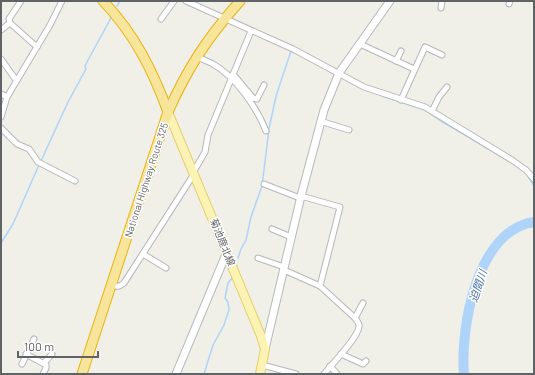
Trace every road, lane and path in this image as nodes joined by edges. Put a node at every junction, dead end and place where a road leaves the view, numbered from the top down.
1 (21, 1) edge
2 (62, 1) edge
3 (104, 1) edge
4 (174, 1) edge
5 (186, 1) edge
6 (240, 1) edge
7 (390, 1) edge
8 (442, 1) edge
9 (441, 8) dead end
10 (224, 18) junction
11 (161, 19) dead end
12 (10, 23) junction
13 (1, 29) edge
14 (251, 31) junction
15 (360, 44) junction
16 (37, 47) junction
17 (401, 51) dead end
18 (442, 55) dead end
19 (196, 56) junction
20 (1, 60) edge
21 (396, 61) junction
22 (414, 69) junction
23 (339, 73) junction
24 (232, 76) junction
25 (16, 80) junction
26 (264, 85) dead end
27 (447, 87) dead end
28 (1, 94) edge
29 (7, 97) junction
30 (401, 100) junction
31 (432, 111) junction
32 (168, 112) junction
33 (1, 117) edge
34 (320, 121) junction
35 (1, 128) edge
36 (349, 130) dead end
37 (266, 131) dead end
38 (194, 172) junction
39 (534, 179) edge
40 (75, 181) dead end
41 (264, 184) dead end
42 (301, 197) junction
43 (272, 230) dead end
44 (291, 237) junction
45 (227, 252) junction
46 (143, 254) junction
47 (258, 258) dead end
48 (166, 268) dead end
49 (284, 269) junction
50 (112, 285) junction
51 (320, 286) junction
52 (363, 303) dead end
53 (355, 318) junction
54 (34, 339) dead end
55 (265, 349) junction
56 (26, 354) junction
57 (52, 354) dead end
58 (341, 354) junction
59 (366, 361) dead end
60 (44, 363) junction
61 (22, 364) dead end
62 (262, 365) junction
63 (330, 366) junction
64 (43, 374) edge
65 (82, 374) edge
66 (176, 374) edge
67 (260, 374) edge
68 (296, 374) edge
69 (324, 374) edge
70 (337, 374) edge

1 - 12 street
2 - 16 street
3 - 32 highway
4 - 11 street
5 - 10 street
6 - 10 highway, National Highway Route 325
7 - 15 street
8 - 9 street
10 - 14 street
10 - 19 highway, National Highway Route 325
12 - 13 street
12 - 16 street
14 - 23 street
14 - 24 street
15 - 21 street
15 - 23 street
16 - 25 street
17 - 21 street
18 - 22 street
19 - 24 street
19 - 32 highway, National Highway Route 325
20 - 25 street
21 - 22 street
22 - 30 street
23 - 30 street
23 - 34 street
24 - 26 street
24 - 37 street
24 - 38 street
25 - 29 street
27 - 31 street
28 - 29 street
29 - 33 street
30 - 31 street
31 - 39 street
32 - 38 main road, 菊池鹿北線
32 - 50 highway, National Highway Route 325
34 - 36 street
34 - 42 street
35 - 40 street
38 - 45 main road, 菊池鹿北線
38 - 46 street
41 - 42 street
42 - 44 street
42 - 51 street
43 - 44 street
44 - 49 street
45 - 55 main road, 菊池鹿北線
45 - 66 street
46 - 48 street
46 - 50 street
47 - 49 street
49 - 51 street
49 - 55 street
50 - 65 highway, National Highway Route 325
51 - 53 street
52 - 53 street
53 - 58 street
54 - 56 street
55 - 62 main road, 菊池鹿北線
56 - 60 street
56 - 61 street
57 - 60 street
58 - 59 street
58 - 63 street
60 - 64 street
62 - 67 main road, 菊池鹿北線
62 - 68 street
63 - 69 street
63 - 70 street

